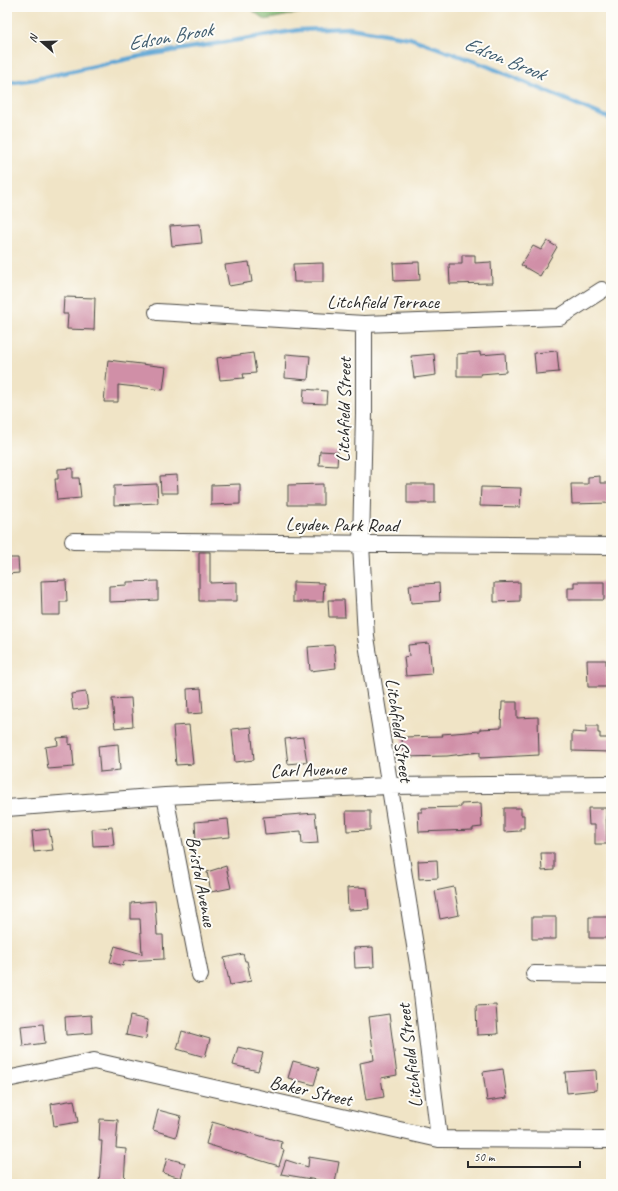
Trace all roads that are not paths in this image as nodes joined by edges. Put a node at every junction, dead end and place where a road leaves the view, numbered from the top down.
1 (602, 290) dead end
2 (157, 312) dead end
3 (364, 324) junction
4 (73, 541) dead end
5 (361, 544) junction
6 (611, 546) edge
7 (611, 784) edge
8 (388, 786) junction
9 (165, 796) junction
10 (7, 808) edge
11 (534, 974) dead end
12 (200, 975) dead end
13 (611, 975) edge
14 (7, 1079) edge
15 (439, 1139) junction
16 (611, 1140) edge

1 - 3 street, Litchfield Terrace
2 - 3 street, Litchfield Terrace
3 - 5 street, Litchfield Street
4 - 5 street, Leyden Park Road
5 - 6 street, Leyden Park Road
5 - 8 street, Litchfield Street
7 - 8 street, Carl Avenue
8 - 9 street, Carl Avenue
8 - 15 street, Litchfield Street
9 - 10 street, Carl Avenue
9 - 12 street, Bristol Avenue
11 - 13 street
14 - 15 street, Baker Street
15 - 16 street, Baker Street

